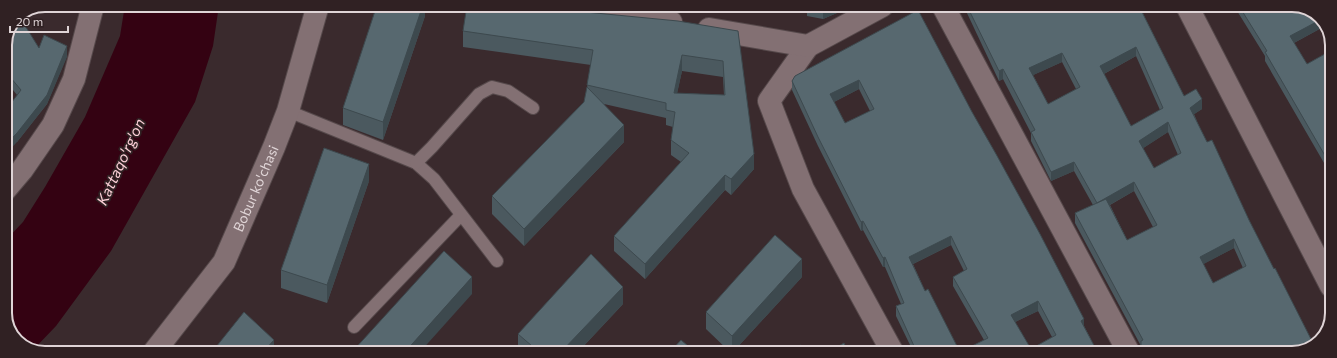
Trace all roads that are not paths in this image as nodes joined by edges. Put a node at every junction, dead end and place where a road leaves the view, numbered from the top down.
1 (91, 12) edge
2 (316, 12) edge
3 (607, 12) edge
4 (871, 12) edge
5 (946, 12) edge
6 (1190, 12) edge
7 (808, 46) junction
8 (533, 108) dead end
9 (288, 111) junction
10 (416, 163) junction
11 (12, 182) edge
12 (461, 215) junction
13 (497, 261) dead end
14 (1325, 274) edge
15 (354, 327) dead end
16 (159, 346) edge
17 (889, 346) edge
18 (1126, 346) edge

1 - 11 street
2 - 9 street, Bobur ko'chasi
3 - 7 street
4 - 7 street
5 - 18 street
6 - 14 street
7 - 17 street
8 - 10 lane
9 - 10 lane
9 - 16 street, Bobur ko'chasi
10 - 12 lane
12 - 13 lane
12 - 15 lane

